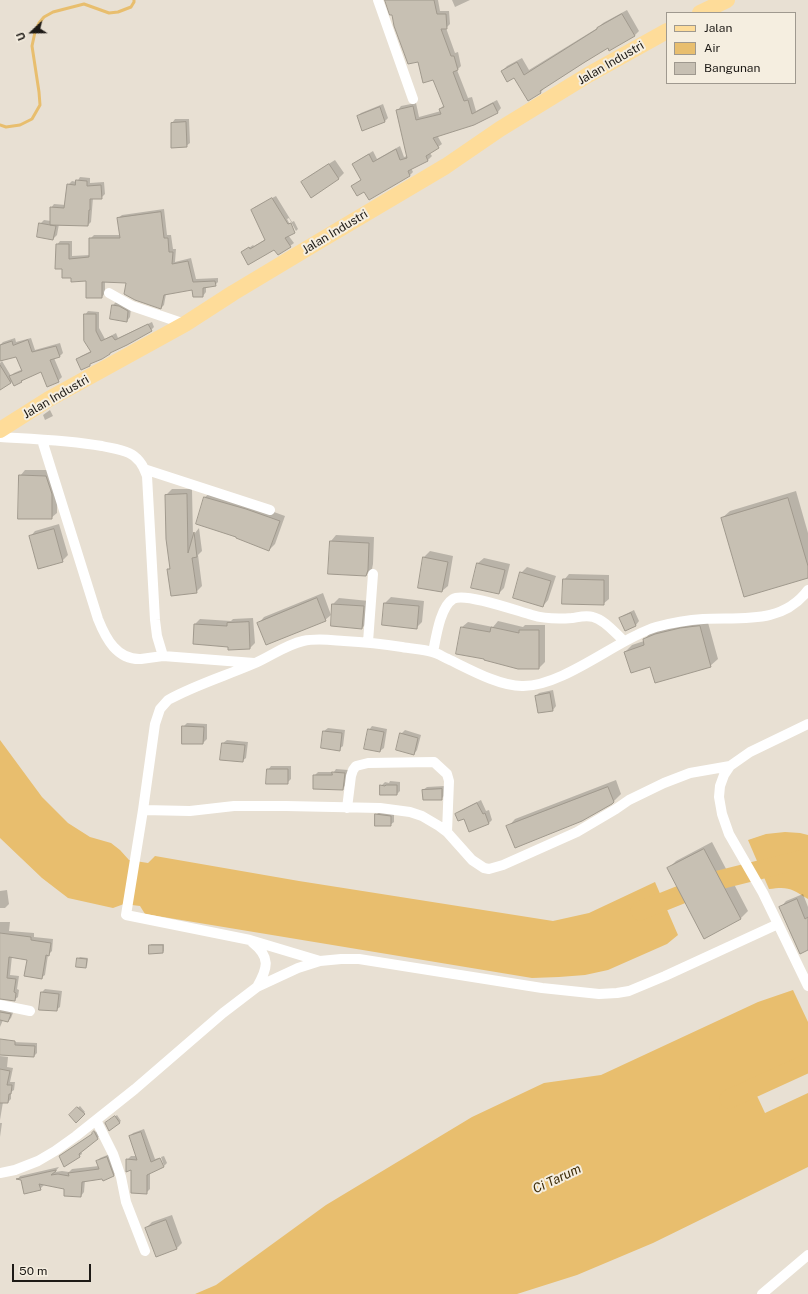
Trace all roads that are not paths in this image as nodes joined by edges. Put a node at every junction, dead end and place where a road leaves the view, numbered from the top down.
1 (378, 0) edge
2 (727, 0) edge
3 (702, 12) edge
4 (666, 32) edge
5 (413, 99) dead end
6 (109, 293) dead end
7 (185, 324) junction
8 (0, 430) edge
9 (0, 437) edge
10 (42, 440) junction
11 (144, 469) junction
12 (270, 510) dead end
13 (373, 574) dead end
14 (808, 590) edge
15 (368, 642) junction
16 (624, 642) junction
17 (433, 652) junction
18 (163, 656) junction
19 (256, 664) junction
20 (808, 724) edge
21 (730, 766) junction
22 (347, 808) junction
23 (143, 810) junction
24 (447, 832) junction
25 (778, 924) junction
26 (250, 940) junction
27 (320, 961) junction
28 (808, 986) edge
29 (257, 987) junction
30 (0, 1005) edge
31 (30, 1011) dead end
32 (96, 1120) junction
33 (0, 1173) edge
34 (145, 1250) dead end
35 (808, 1255) edge
36 (762, 1294) edge

1 - 5 street
2 - 3 main road
4 - 7 main road, Jalan Industri
6 - 7 street
7 - 8 main road, Jalan Industri
9 - 10 street
10 - 11 street
10 - 18 street
11 - 12 street
11 - 18 street
13 - 15 street
14 - 16 street
15 - 17 street
15 - 19 street
16 - 17 street
16 - 17 street
18 - 19 street
19 - 23 street
20 - 21 street
21 - 24 street
21 - 25 street
22 - 23 street
22 - 24 street
22 - 24 street
23 - 26 street
25 - 27 street
25 - 28 street
26 - 27 street
26 - 29 street
27 - 29 street
29 - 32 street
30 - 31 street
32 - 33 street
32 - 34 street
35 - 36 street

